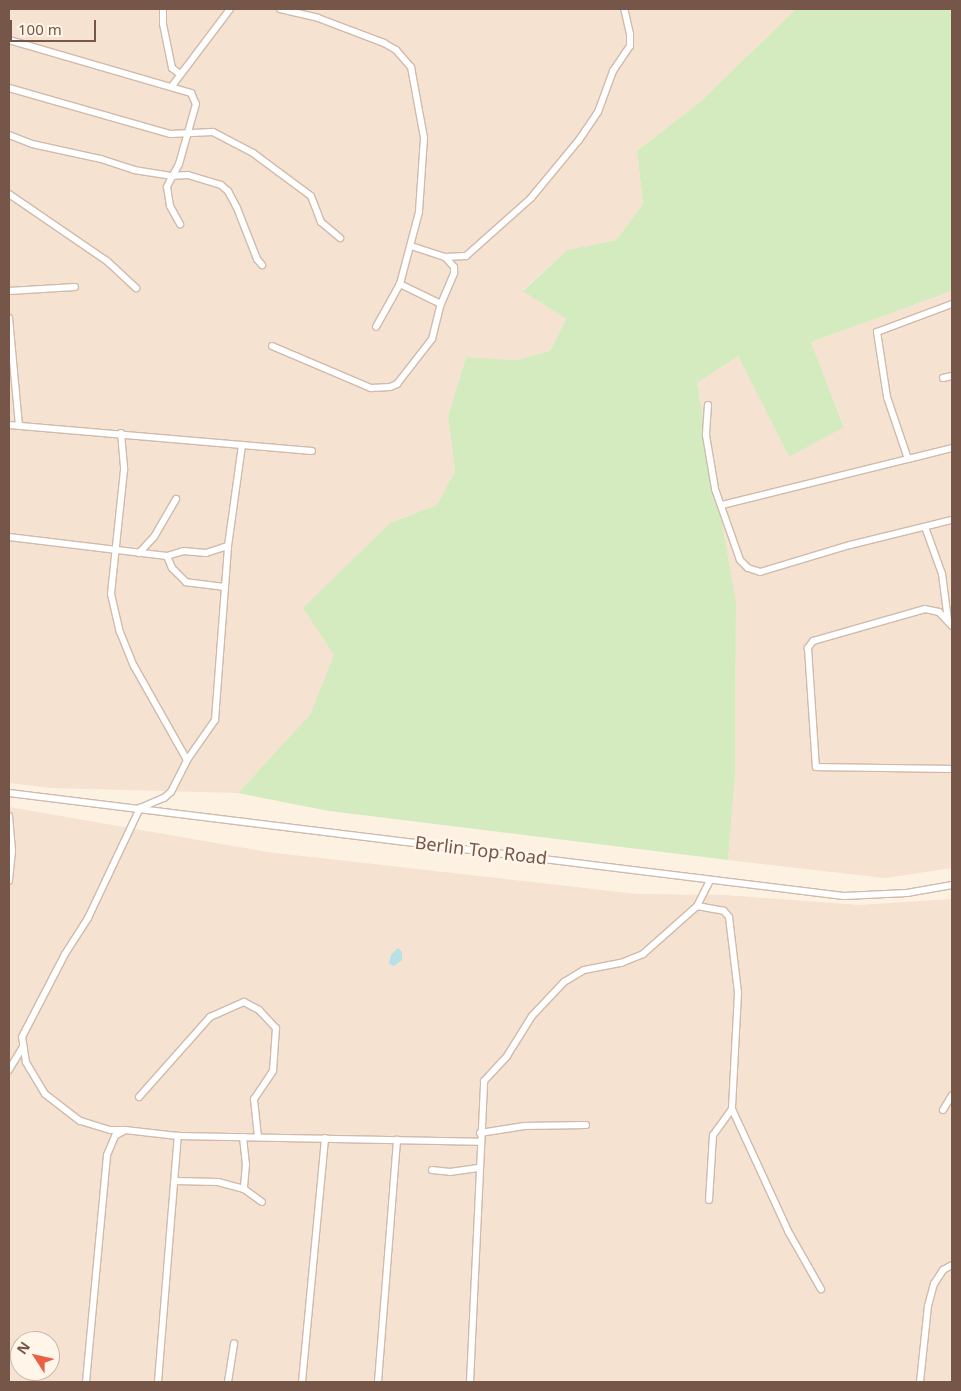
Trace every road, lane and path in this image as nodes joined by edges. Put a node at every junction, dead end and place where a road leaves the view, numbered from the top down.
1 (163, 9) edge
2 (230, 9) edge
3 (280, 9) edge
4 (624, 9) edge
5 (9, 40) edge
6 (180, 74) junction
7 (172, 86) junction
8 (9, 88) edge
9 (186, 134) junction
10 (9, 135) edge
11 (170, 176) junction
12 (9, 194) edge
13 (180, 224) dead end
14 (340, 238) dead end
15 (411, 246) junction
16 (445, 257) junction
17 (262, 265) dead end
18 (400, 284) junction
19 (75, 287) dead end
20 (136, 288) dead end
21 (9, 291) edge
22 (441, 304) junction
23 (952, 304) edge
24 (9, 318) edge
25 (376, 327) dead end
26 (272, 346) dead end
27 (952, 376) edge
28 (943, 378) dead end
29 (708, 404) dead end
30 (9, 426) edge
31 (19, 426) junction
32 (121, 433) junction
33 (242, 445) junction
34 (951, 449) edge
35 (312, 451) dead end
36 (952, 457) edge
37 (908, 459) junction
38 (176, 499) dead end
39 (722, 505) junction
40 (952, 520) edge
41 (925, 527) junction
42 (9, 537) edge
43 (228, 546) junction
44 (114, 552) junction
45 (139, 553) junction
46 (167, 556) junction
47 (225, 587) junction
48 (950, 624) edge
49 (188, 760) junction
50 (952, 769) edge
51 (9, 793) edge
52 (140, 808) junction
53 (9, 816) edge
54 (710, 880) junction
55 (9, 881) edge
56 (952, 885) edge
57 (697, 906) junction
58 (23, 1047) junction
59 (9, 1070) edge
60 (952, 1095) edge
61 (139, 1097) dead end
62 (732, 1109) junction
63 (943, 1110) dead end
64 (586, 1125) dead end
65 (125, 1130) junction
66 (480, 1133) junction
67 (178, 1136) junction
68 (258, 1136) junction
69 (242, 1137) junction
70 (325, 1138) junction
71 (397, 1140) junction
72 (479, 1142) junction
73 (480, 1168) junction
74 (432, 1170) dead end
75 (175, 1181) junction
76 (244, 1189) junction
77 (709, 1200) dead end
78 (262, 1202) dead end
79 (952, 1265) edge
80 (821, 1289) dead end
81 (234, 1343) dead end
82 (86, 1382) edge
83 (158, 1382) edge
84 (228, 1382) edge
85 (302, 1382) edge
86 (378, 1382) edge
87 (470, 1382) edge
88 (920, 1382) edge

1 - 6 street
2 - 6 street
3 - 15 street
4 - 16 street
5 - 7 street
6 - 7 street
7 - 9 street
8 - 9 street
9 - 11 street
9 - 14 street
10 - 11 street
11 - 13 street
11 - 17 street
12 - 20 street
15 - 16 street
15 - 18 street
16 - 22 street
18 - 22 street
18 - 25 street
19 - 21 street
22 - 26 street
23 - 37 street
24 - 31 street
27 - 28 street
29 - 39 street
30 - 31 street
31 - 32 street
32 - 33 street
32 - 44 street
33 - 35 street
33 - 43 street
34 - 36 street
34 - 37 street
37 - 39 street
38 - 45 street
39 - 41 street
40 - 41 street
41 - 48 street
42 - 44 street
43 - 46 street
43 - 47 street
44 - 45 street
44 - 49 street
45 - 46 street
46 - 47 street
47 - 49 street
48 - 50 street
49 - 52 street
51 - 52 street, Berlin Top Road
52 - 54 street, Berlin Top Road
52 - 58 street
53 - 55 street
54 - 56 street, Berlin Top Road
54 - 57 street
57 - 62 street
57 - 66 street
58 - 59 street
58 - 65 street
60 - 63 street
61 - 68 street
62 - 77 street
62 - 80 street
64 - 66 street
65 - 67 street
65 - 82 street
66 - 72 street
67 - 69 street
67 - 75 street
68 - 69 street
68 - 70 street
69 - 76 street
70 - 71 street
70 - 85 street
71 - 72 street
71 - 86 street
72 - 73 street
73 - 74 street
73 - 87 street
75 - 76 street
75 - 83 street
76 - 78 street
79 - 88 street
81 - 84 street

